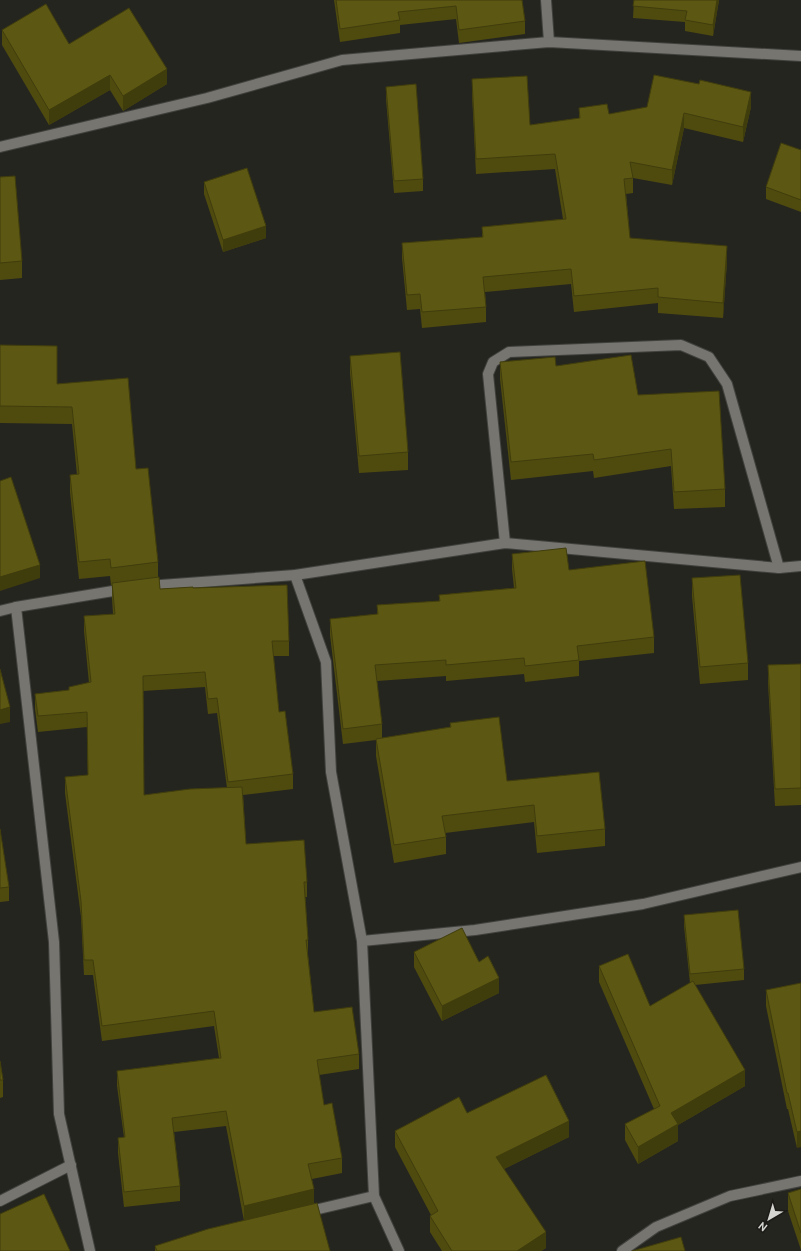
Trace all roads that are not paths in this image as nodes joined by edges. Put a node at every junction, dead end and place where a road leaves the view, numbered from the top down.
1 (546, 0) edge
2 (549, 42) junction
3 (801, 56) edge
4 (0, 147) edge
5 (504, 543) junction
6 (801, 566) edge
7 (778, 568) junction
8 (295, 575) junction
9 (16, 607) junction
10 (0, 611) edge
11 (801, 867) edge
12 (362, 941) junction
13 (71, 1165) junction
14 (801, 1181) edge
15 (374, 1196) junction
16 (0, 1202) edge
17 (297, 1214) edge
18 (90, 1251) edge
19 (399, 1251) edge
20 (622, 1251) edge

1 - 2 street
2 - 3 street
2 - 4 street
5 - 7 street
5 - 7 street
5 - 8 street
6 - 7 street
8 - 9 street
8 - 12 street
9 - 10 street
9 - 13 street
11 - 12 street
12 - 15 street
13 - 16 street
13 - 18 street
14 - 20 street
15 - 17 street
15 - 19 street

